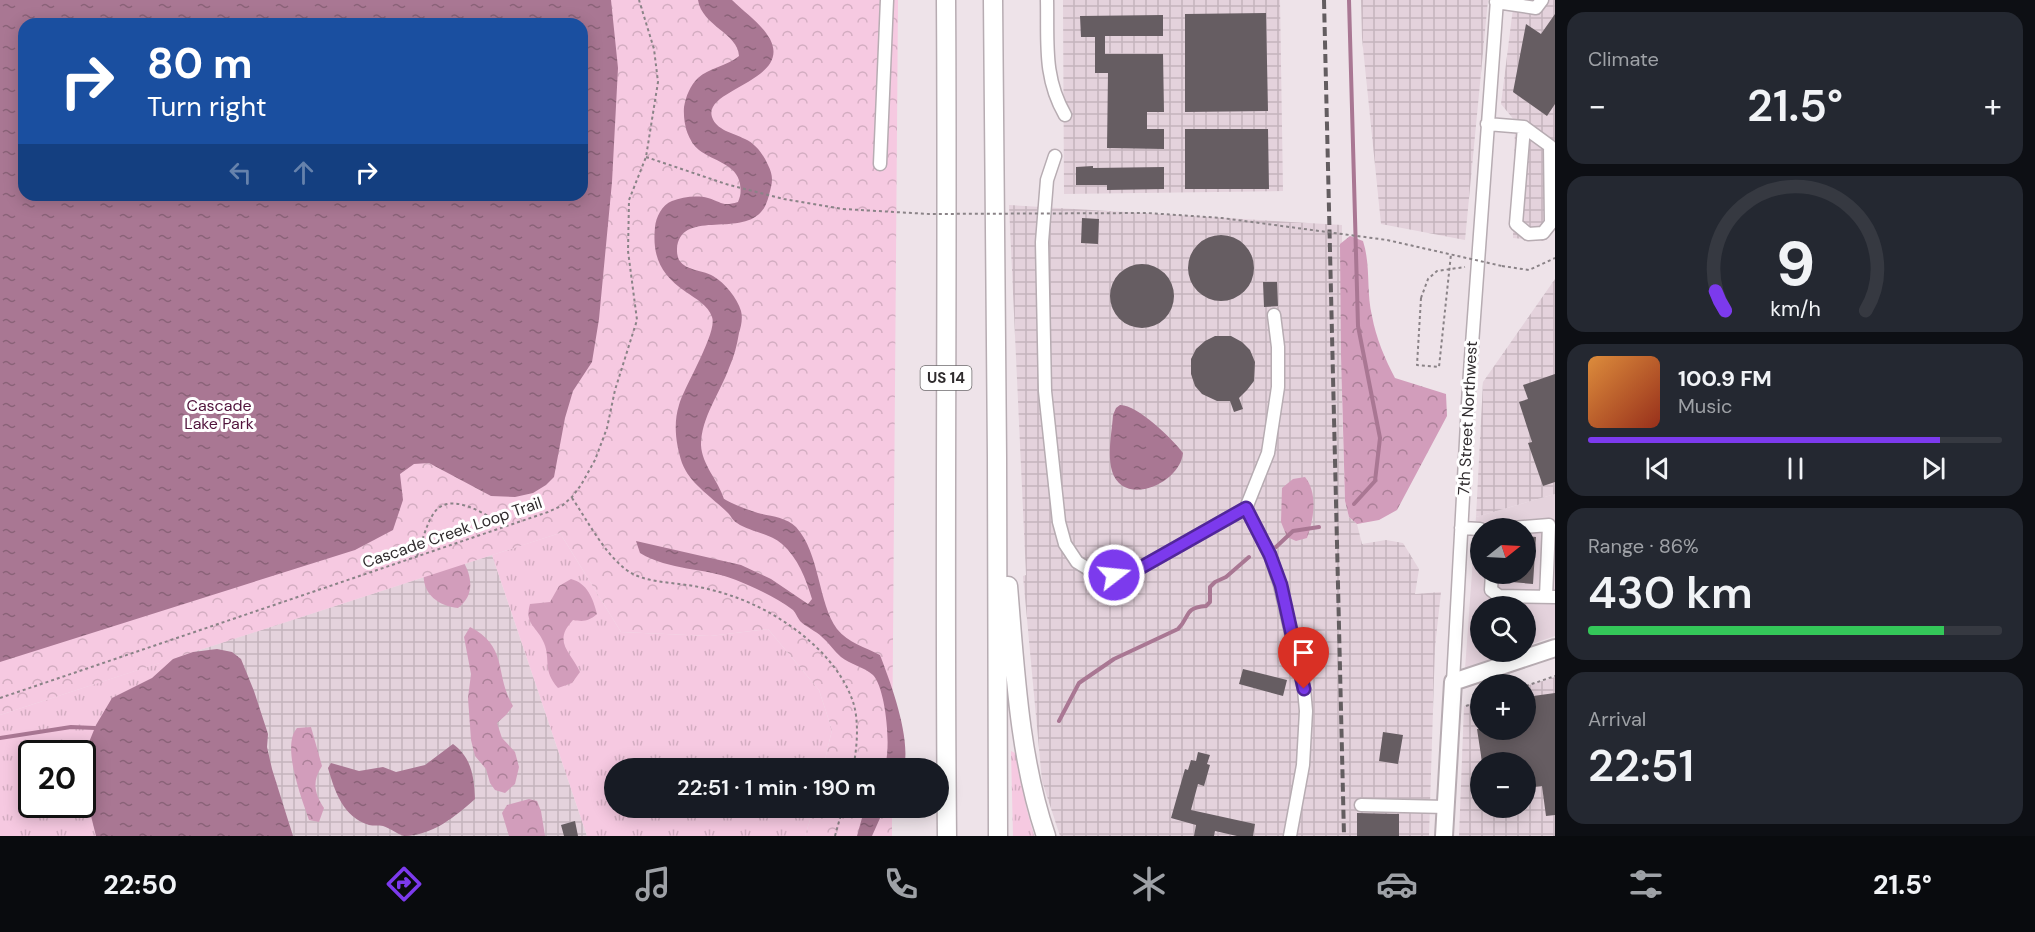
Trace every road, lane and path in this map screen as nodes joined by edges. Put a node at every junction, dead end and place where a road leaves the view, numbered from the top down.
1 (639, 0) edge
2 (887, 0) edge
3 (946, 0) edge
4 (993, 0) edge
5 (1047, 0) edge
6 (1542, 0) edge
7 (1497, 1) edge
8 (1065, 115) dead end
9 (1487, 124) junction
10 (1524, 127) junction
11 (1552, 141) edge
12 (1055, 156) dead end
13 (646, 157) junction
14 (880, 164) dead end
15 (1450, 254) junction
16 (1555, 258) edge
17 (1459, 266) dead end
18 (1274, 315) dead end
19 (997, 457) junction
20 (572, 497) junction
21 (1246, 508) junction
22 (507, 526) junction
23 (1536, 526) edge
24 (1461, 528) junction
25 (1470, 528) edge
26 (417, 556) junction
27 (1491, 584) edge
28 (1550, 597) edge
29 (1555, 648) edge
30 (1555, 676) edge
31 (1453, 682) junction
32 (1536, 683) edge
33 (0, 698) edge
34 (1470, 704) edge
35 (1464, 706) dead end
36 (854, 758) edge
37 (1361, 805) dead end
38 (1446, 807) junction
39 (840, 818) edge
40 (835, 836) edge
41 (947, 836) edge
42 (998, 836) edge
43 (1046, 836) edge
44 (1290, 836) edge
45 (1444, 836) edge

1 - 13 path, Cascade Creek Loop Trail
2 - 14 street
3 - 41 highway, US 14
4 - 19 highway, US 14
5 - 8 street
6 - 7 street
7 - 9 street, 7th Street Northwest
9 - 10 street
9 - 24 street, 7th Street Northwest
10 - 11 street
10 - 11 street
12 - 21 street
13 - 15 path, bridge
13 - 20 path, Cascade Creek Loop Trail
15 - 16 path, bridge
15 - 17 path, bridge
18 - 21 street
19 - 42 highway, US 14
19 - 43 highway
20 - 22 path, Cascade Creek Loop Trail
20 - 36 path
21 - 44 street
22 - 26 path, Cascade Creek Loop Trail
22 - 26 path
23 - 28 street
24 - 25 street
24 - 31 street, 7th Street Northwest
26 - 33 path, Cascade Creek Loop Trail
27 - 28 street
29 - 31 main road
30 - 32 path
31 - 38 main road, 7th Street Northwest
34 - 35 path
37 - 38 street
38 - 45 main road, 7th Street Northwest
39 - 40 path

